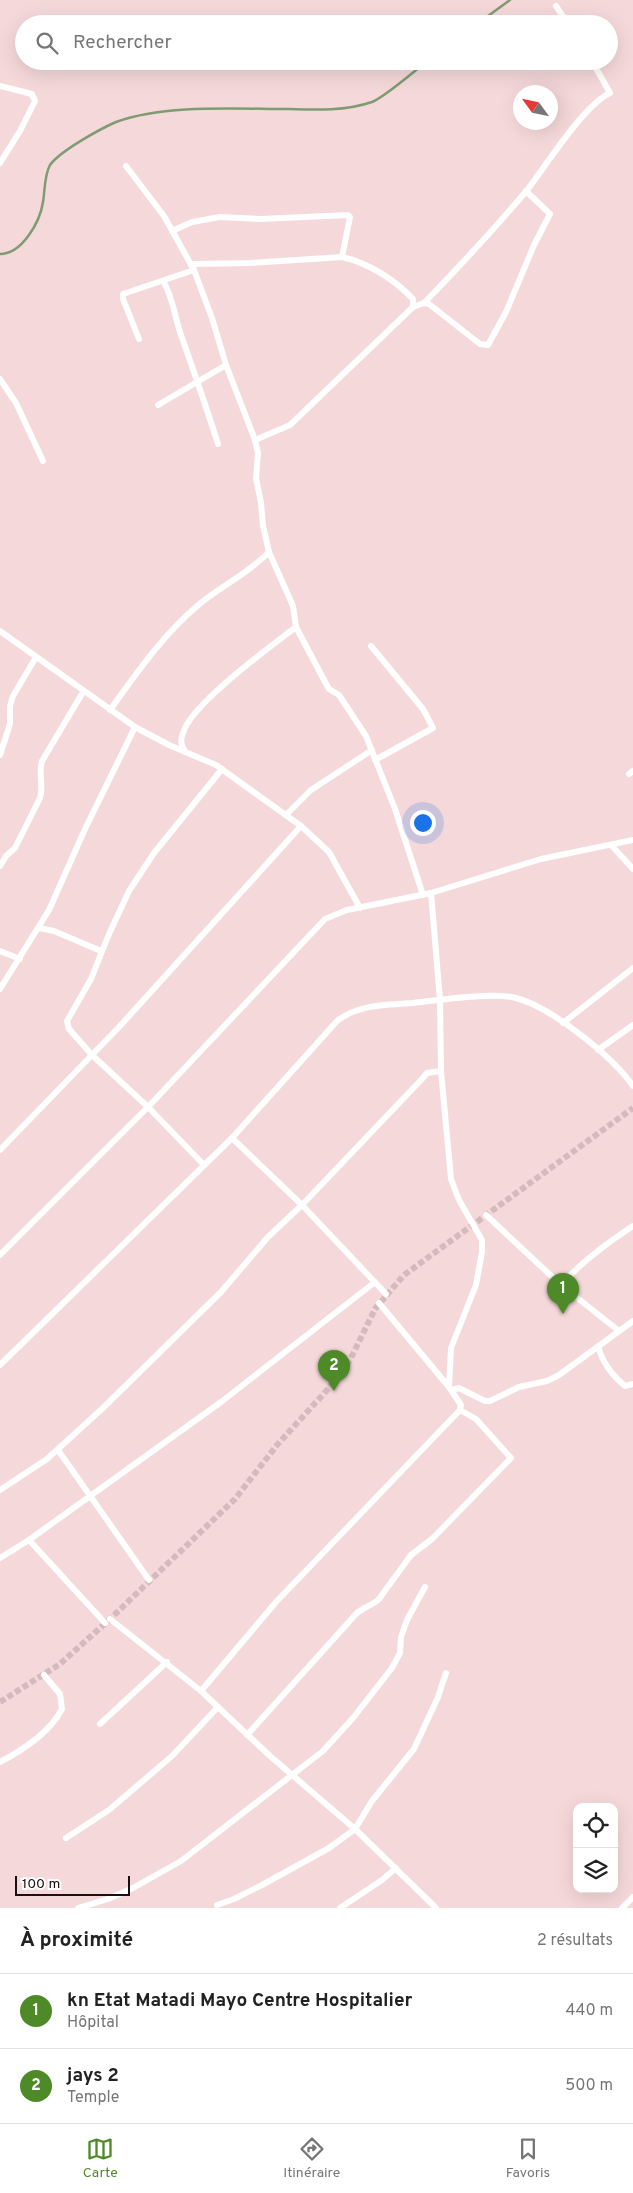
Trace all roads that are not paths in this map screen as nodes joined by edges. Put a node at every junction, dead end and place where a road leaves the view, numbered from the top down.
1 (556, 6) dead end
2 (562, 15) edge
3 (597, 70) edge
4 (0, 86) edge
5 (0, 162) edge
6 (126, 166) dead end
7 (526, 191) junction
8 (172, 230) junction
9 (342, 257) junction
10 (193, 267) junction
11 (163, 281) junction
12 (424, 303) junction
13 (413, 307) junction
14 (139, 339) dead end
15 (226, 365) junction
16 (0, 379) edge
17 (199, 381) junction
18 (158, 405) dead end
19 (255, 440) junction
20 (218, 444) dead end
21 (43, 461) dead end
22 (269, 552) junction
23 (296, 627) junction
24 (0, 631) edge
25 (370, 646) dead end
26 (36, 657) junction
27 (83, 692) junction
28 (110, 710) junction
29 (135, 727) junction
30 (372, 750) junction
31 (185, 752) junction
32 (0, 755) edge
33 (376, 760) junction
34 (222, 769) junction
35 (286, 814) junction
36 (301, 826) junction
37 (633, 840) edge
38 (611, 845) junction
39 (0, 866) edge
40 (633, 869) edge
41 (431, 893) junction
42 (423, 895) junction
43 (360, 908) junction
44 (39, 928) junction
45 (101, 951) junction
46 (0, 952) edge
47 (20, 959) junction
48 (633, 968) edge
49 (0, 989) edge
50 (440, 1000) junction
51 (563, 1023) junction
52 (633, 1025) edge
53 (598, 1050) junction
54 (92, 1055) junction
55 (441, 1071) junction
56 (633, 1086) edge
57 (148, 1107) junction
58 (232, 1138) junction
59 (0, 1150) edge
60 (204, 1165) junction
61 (302, 1205) junction
62 (486, 1215) dead end
63 (633, 1226) edge
64 (0, 1255) edge
65 (375, 1282) junction
66 (561, 1284) junction
67 (386, 1294) dead end
68 (379, 1303) dead end
69 (633, 1321) edge
70 (619, 1331) junction
71 (598, 1346) junction
72 (0, 1366) edge
73 (633, 1384) edge
74 (450, 1388) junction
75 (460, 1410) junction
76 (58, 1450) junction
77 (0, 1490) edge
78 (89, 1496) junction
79 (29, 1540) junction
80 (0, 1558) edge
81 (149, 1580) dead end
82 (425, 1587) dead end
83 (167, 1662) junction
84 (446, 1673) dead end
85 (44, 1674) dead end
86 (201, 1691) junction
87 (218, 1707) junction
88 (100, 1724) dead end
89 (247, 1734) junction
90 (0, 1762) edge
91 (293, 1776) junction
92 (355, 1829) junction
93 (66, 1838) dead end
94 (396, 1868) junction
95 (633, 1897) edge
96 (216, 1905) dead end
97 (78, 1908) edge
98 (340, 1908) edge
99 (436, 1908) edge
100 (622, 1908) edge

1 - 2 street
3 - 7 street
4 - 5 street
6 - 8 street
7 - 12 street
7 - 12 street
8 - 9 street
8 - 10 street
9 - 10 street
9 - 13 street
10 - 11 street
10 - 15 street
11 - 14 street
11 - 17 street
12 - 13 street
13 - 19 street
15 - 17 street
15 - 19 street
16 - 21 street
17 - 18 street
17 - 20 street
19 - 22 street
22 - 23 street
22 - 28 street
23 - 30 street
23 - 31 street
24 - 26 street
25 - 33 street
26 - 27 street
26 - 32 street
27 - 28 street
27 - 39 street
28 - 29 street
29 - 31 street
29 - 44 street
30 - 33 street
30 - 35 street
31 - 34 street
33 - 42 street
34 - 35 street
34 - 45 street
35 - 36 street
36 - 43 street
36 - 54 street
37 - 38 street
38 - 40 street
38 - 41 street
41 - 42 street
41 - 50 street
42 - 43 street
43 - 57 street
44 - 45 street
44 - 47 street
45 - 54 street
46 - 47 street
47 - 49 street
48 - 51 street
50 - 51 street
50 - 55 street
50 - 58 street
51 - 53 street
52 - 53 street
53 - 56 street
54 - 57 street
54 - 59 street
55 - 61 street
55 - 74 street
57 - 60 street
57 - 64 street
58 - 60 street
58 - 61 street
60 - 72 street
61 - 65 street
61 - 76 street
62 - 66 street
63 - 66 street
65 - 67 street
65 - 78 street
66 - 70 street
68 - 74 street
69 - 70 street
70 - 71 street
71 - 73 street
71 - 74 street
74 - 75 street
75 - 86 street
75 - 89 street
76 - 77 street
76 - 78 street
78 - 79 street
78 - 81 street
79 - 80 street
79 - 83 street
82 - 91 street
83 - 86 street
83 - 88 street
84 - 92 street
85 - 90 street
86 - 87 street
87 - 89 street
87 - 93 street
89 - 91 street
91 - 92 street
91 - 97 street
92 - 94 street
92 - 96 street
94 - 98 street
94 - 99 street
95 - 100 street

